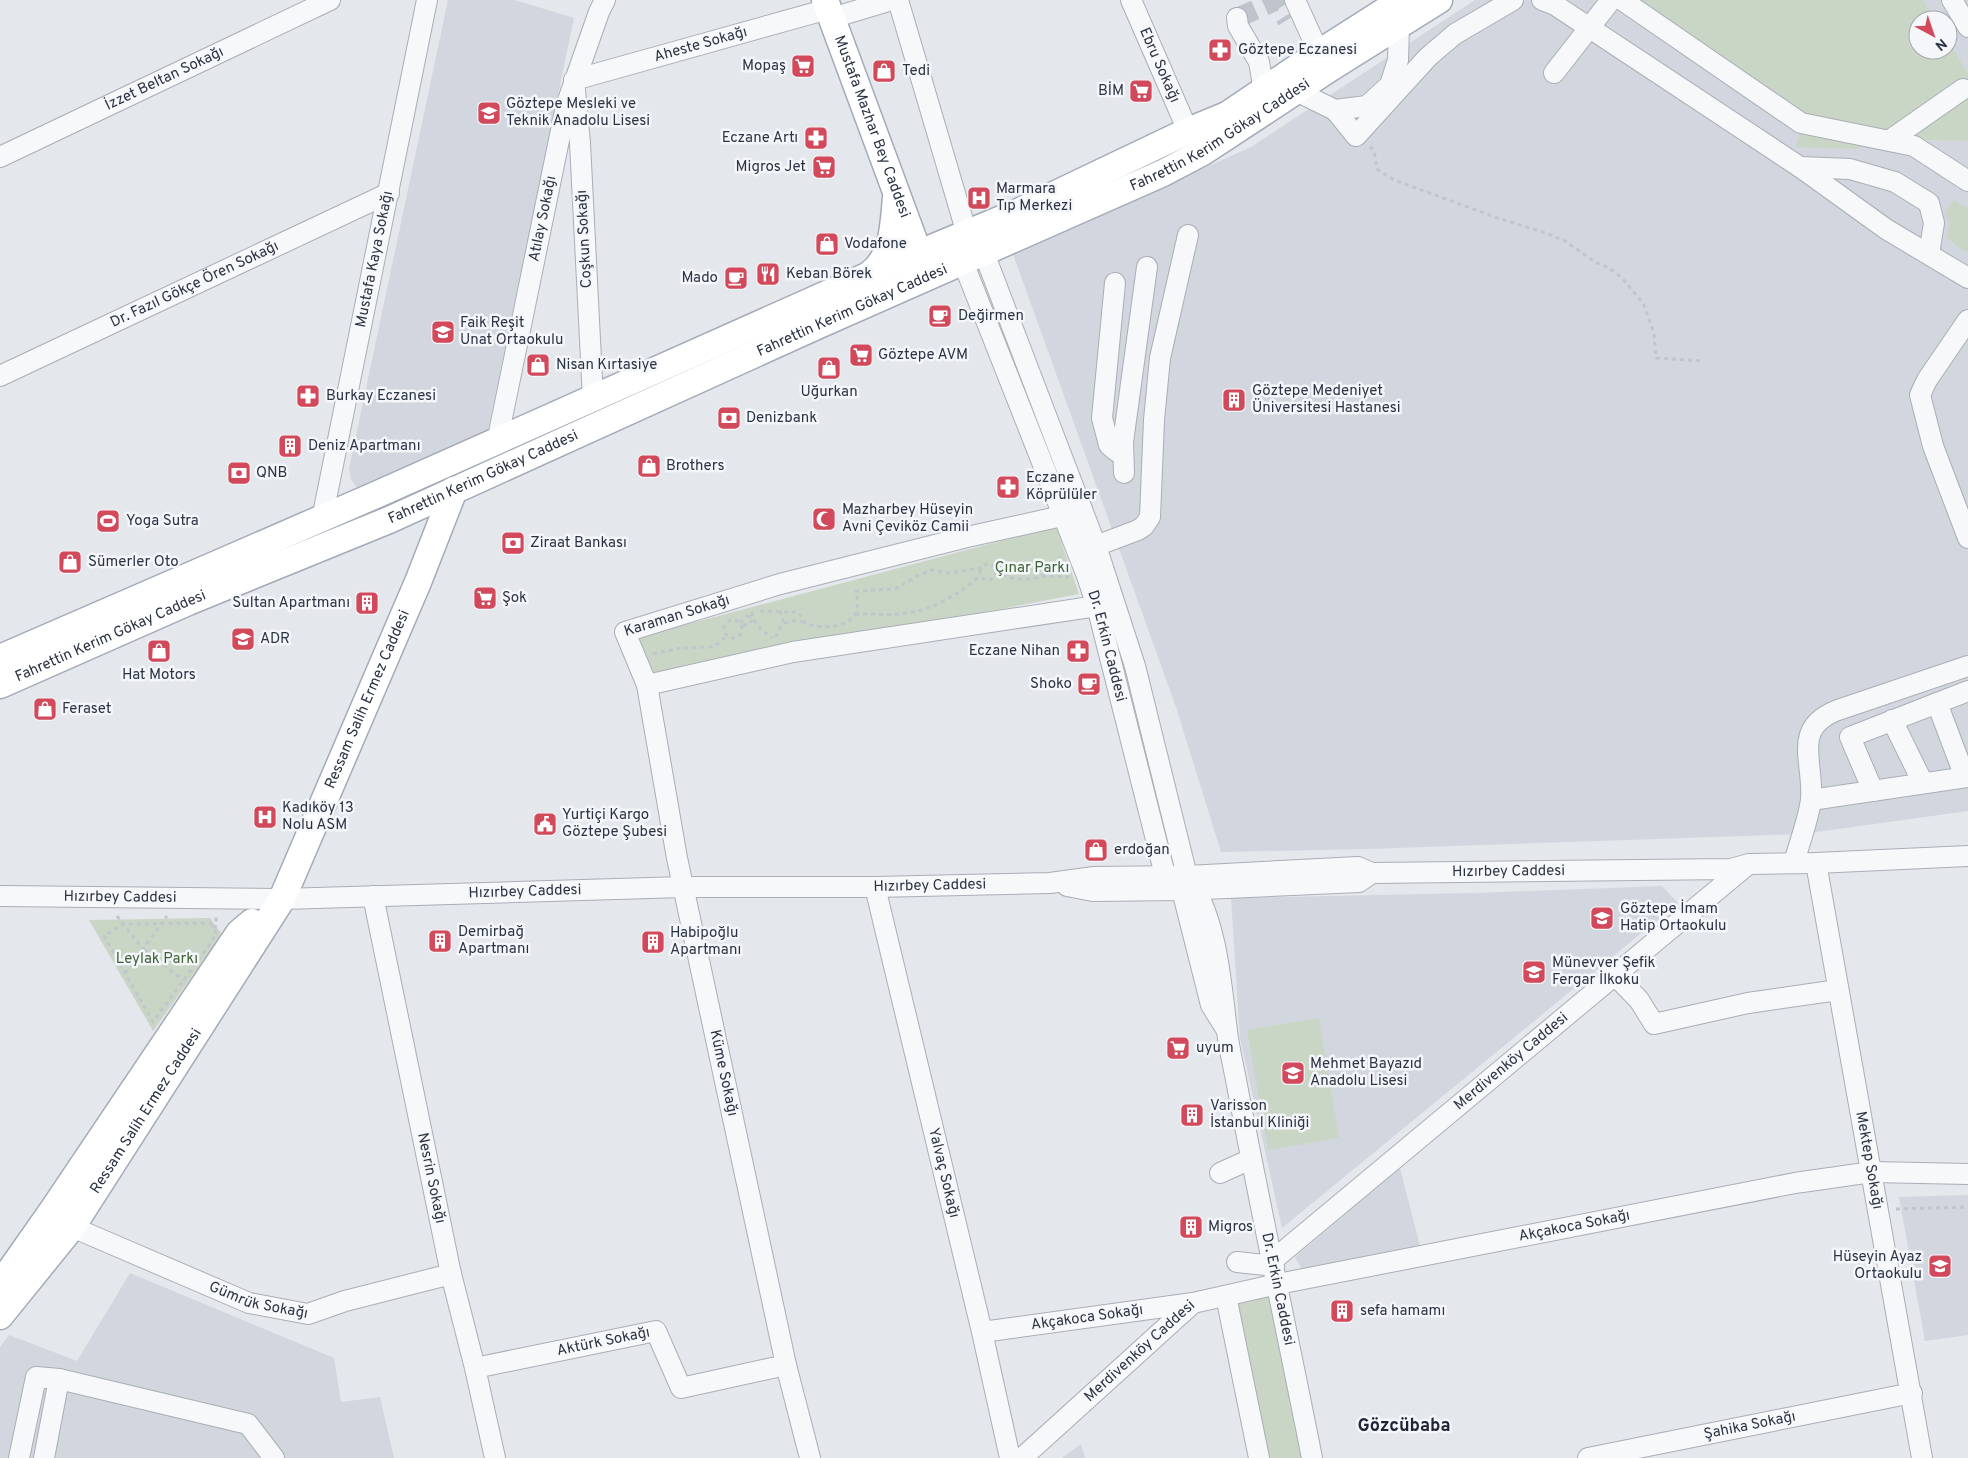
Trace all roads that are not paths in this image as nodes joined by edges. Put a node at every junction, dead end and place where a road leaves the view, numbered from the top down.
1 (330, 0) edge
2 (427, 0) edge
3 (604, 0) edge
4 (892, 0) edge
5 (898, 0) edge
6 (1131, 0) edge
7 (1295, 0) tunnel mouth
8 (1402, 0) edge
9 (1439, 0) edge
10 (1513, 0) edge
11 (1542, 0) edge
12 (1611, 0) edge
13 (1622, 0) edge
14 (1952, 0) edge
15 (828, 9) edge
16 (1237, 18) dead end
17 (1287, 20) tunnel mouth
18 (1399, 27) junction
19 (1968, 27) edge
20 (1591, 28) junction
21 (1308, 29) junction
22 (1319, 53) junction
23 (1554, 73) dead end
24 (574, 80) junction
25 (1963, 89) dead end
26 (1264, 91) junction
27 (1296, 91) junction
28 (1335, 110) junction
29 (1188, 131) junction
30 (1890, 140) junction
31 (0, 157) edge
32 (1800, 167) junction
33 (1968, 181) edge
34 (389, 193) junction
35 (896, 193) junction
36 (1188, 235) dead end
37 (973, 245) junction
38 (919, 254) junction
39 (1929, 254) junction
40 (1147, 267) dead end
41 (866, 277) junction
42 (1968, 278) edge
43 (1115, 283) dead end
44 (1968, 320) edge
45 (0, 376) edge
46 (1156, 389) junction
47 (1129, 390) junction
48 (593, 399) junction
49 (497, 442) junction
50 (1122, 453) junction
51 (1124, 473) dead end
52 (454, 490) junction
53 (378, 494) junction
54 (417, 507) junction
55 (1082, 509) junction
56 (1062, 516) junction
57 (322, 519) junction
58 (1968, 538) edge
59 (1087, 549) junction
60 (418, 582) junction
61 (1097, 606) junction
62 (0, 658) edge
63 (1968, 666) edge
64 (0, 685) edge
65 (647, 685) junction
66 (1968, 691) edge
67 (1937, 703) junction
68 (1892, 720) junction
69 (1966, 777) edge
70 (1923, 783) junction
71 (1873, 791) junction
72 (1811, 800) junction
73 (1968, 856) edge
74 (1794, 863) junction
75 (1816, 863) junction
76 (1740, 866) junction
77 (1165, 875) junction
78 (1050, 883) junction
79 (1188, 885) junction
80 (683, 888) junction
81 (874, 888) junction
82 (0, 896) edge
83 (373, 896) junction
84 (282, 899) junction
85 (1613, 972) junction
86 (1838, 990) junction
87 (1251, 1159) junction
88 (1872, 1172) junction
89 (1220, 1173) dead end
90 (1968, 1174) edge
91 (72, 1227) junction
92 (1237, 1262) dead end
93 (1274, 1264) junction
94 (451, 1274) junction
95 (0, 1285) edge
96 (1226, 1296) junction
97 (1193, 1304) junction
98 (0, 1316) edge
99 (982, 1332) junction
100 (786, 1365) junction
101 (475, 1368) junction
102 (59, 1379) junction
103 (1912, 1393) junction
104 (19, 1458) edge
105 (44, 1458) edge
106 (274, 1458) edge
107 (495, 1458) edge
108 (810, 1458) edge
109 (1010, 1458) edge
110 (1022, 1458) edge
111 (1259, 1458) edge
112 (1312, 1458) edge
113 (1588, 1458) edge
114 (1922, 1458) edge

1 - 31 street, İzzet Beltan Sokağı
2 - 34 street, Mustafa Kaya Sokağı
3 - 24 street, Atılay Sokağı
4 - 15 street, Aheste Sokağı
5 - 37 street
6 - 29 street, Ebru Sokağı
7 - 21 street
8 - 22 main road, Fahrettin Kerim Gökay Caddesi
9 - 18 main road, Fahrettin Kerim Gökay Caddesi
10 - 28 street
11 - 20 street
12 - 20 street
13 - 30 street
14 - 19 street
15 - 24 street, Aheste Sokağı
15 - 35 main road, Mustafa Mazhar Bey Caddesi
16 - 26 street
17 - 21 street
18 - 27 main road, Fahrettin Kerim Gökay Caddesi
18 - 28 street
20 - 23 street
20 - 32 street
21 - 22 street
22 - 26 main road, Fahrettin Kerim Gökay Caddesi
24 - 48 street, Coşkun Sokağı
24 - 49 street, Atılay Sokağı
25 - 30 street
26 - 29 main road, Fahrettin Kerim Gökay Caddesi
27 - 28 street
27 - 37 main road, Fahrettin Kerim Gökay Caddesi
29 - 37 main road, Fahrettin Kerim Gökay Caddesi
30 - 33 street
32 - 39 street
32 - 39 street
34 - 45 street, Dr. Fazıl Gökçe Ören Sokağı
34 - 57 street, Mustafa Kaya Sokağı
35 - 37 main road
35 - 38 main road, Mustafa Mazhar Bey Caddesi
35 - 41 main road
36 - 46 street
37 - 38 main road, Fahrettin Kerim Gökay Caddesi
37 - 52 main road, Fahrettin Kerim Gökay Caddesi
37 - 55 street, Dr. Erkin Caddesi
37 - 56 street, Dr. Erkin Caddesi
38 - 41 main road, Fahrettin Kerim Gökay Caddesi
39 - 42 street
40 - 47 street
41 - 48 main road, Fahrettin Kerim Gökay Caddesi
43 - 50 street
44 - 58 street
46 - 47 street
46 - 59 street
47 - 50 street
48 - 49 main road, Fahrettin Kerim Gökay Caddesi
49 - 53 main road, Fahrettin Kerim Gökay Caddesi
50 - 51 street
52 - 54 main road, Fahrettin Kerim Gökay Caddesi
52 - 60 main road
53 - 54 main road
53 - 57 main road, Fahrettin Kerim Gökay Caddesi
54 - 60 main road
54 - 64 main road, Fahrettin Kerim Gökay Caddesi
55 - 56 street, Karaman Sokağı
55 - 59 street, Dr. Erkin Caddesi
56 - 59 street, Dr. Erkin Caddesi
56 - 65 street, Karaman Sokağı
57 - 62 main road, Fahrettin Kerim Gökay Caddesi
59 - 61 street, Dr. Erkin Caddesi
59 - 79 street, Dr. Erkin Caddesi
60 - 84 main road, Ressam Salih Ermez Caddesi
61 - 65 street
61 - 77 street, Dr. Erkin Caddesi
63 - 72 street
65 - 80 street, Küme Sokağı
66 - 67 street
67 - 68 street
67 - 69 street
68 - 70 street
68 - 71 street
69 - 70 street
70 - 71 street
71 - 72 street
72 - 74 street
73 - 75 street, Hızırbey Caddesi
74 - 75 street, Hızırbey Caddesi
74 - 76 street, Hızırbey Caddesi
75 - 86 street, Mektep Sokağı
76 - 79 street, Hızırbey Caddesi
76 - 85 street
77 - 78 street, Hızırbey Caddesi
77 - 79 street, Hızırbey Caddesi
78 - 79 street, Hızırbey Caddesi
78 - 81 street, Hızırbey Caddesi
79 - 87 street, Dr. Erkin Caddesi
80 - 81 street, Hızırbey Caddesi
80 - 83 street, Hızırbey Caddesi
80 - 100 street, Küme Sokağı
81 - 99 street, Yalvaç Sokağı
82 - 84 street, Hızırbey Caddesi
83 - 84 street, Hızırbey Caddesi
83 - 94 street, Nesrin Sokağı
84 - 91 main road, Ressam Salih Ermez Caddesi
84 - 95 main road, Ressam Salih Ermez Caddesi
85 - 86 street
85 - 93 street
86 - 88 street, Mektep Sokağı
87 - 89 street
87 - 93 street, Dr. Erkin Caddesi
88 - 90 street, Akçakoca Sokağı
88 - 93 street, Akçakoca Sokağı
88 - 103 street, Mektep Sokağı
91 - 94 street, Gümrük Sokağı
91 - 98 main road, Ressam Salih Ermez Caddesi
92 - 93 street
93 - 96 street, Merdivenköy Caddesi
93 - 112 street, Dr. Erkin Caddesi
94 - 101 street, Nesrin Sokağı
96 - 97 street, Merdivenköy Caddesi
96 - 111 street
97 - 99 street, Akçakoca Sokağı
97 - 110 street, Merdivenköy Caddesi
99 - 109 street, Yalvaç Sokağı
100 - 101 street, Aktürk Sokağı
100 - 108 street, Küme Sokağı
101 - 107 street, Nesrin Sokağı
102 - 104 street
102 - 105 street
102 - 106 street
103 - 113 street, Şahika Sokağı
103 - 114 street, Mektep Sokağı

